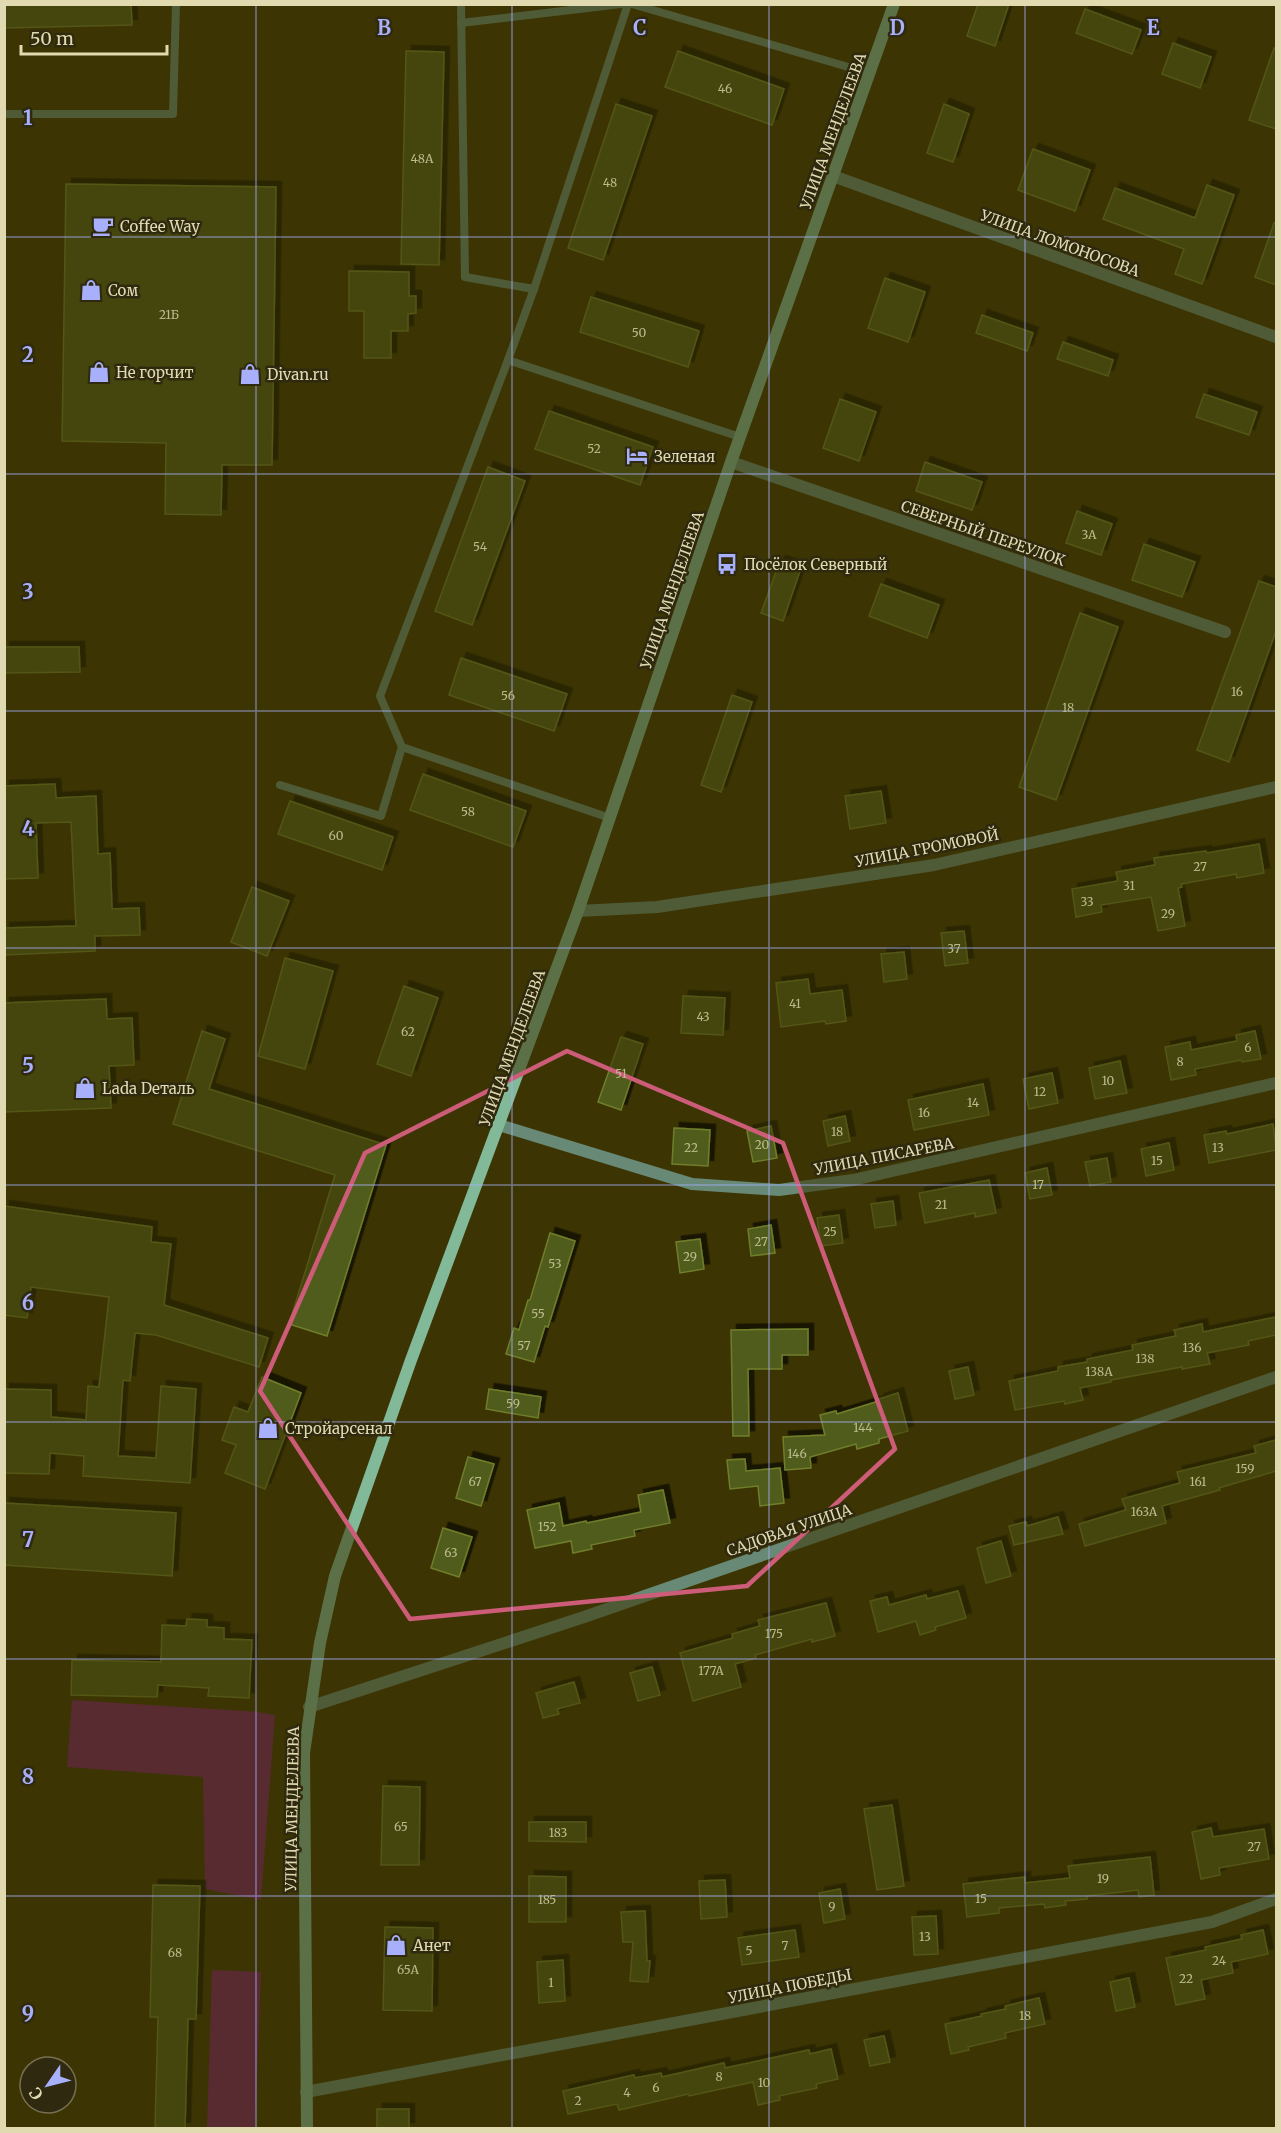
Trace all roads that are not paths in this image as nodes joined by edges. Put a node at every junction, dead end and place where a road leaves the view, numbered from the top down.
1 (176, 4) edge
2 (461, 4) edge
3 (621, 4) edge
4 (630, 4) edge
5 (894, 4) edge
6 (461, 23) junction
7 (869, 73) junction
8 (4, 114) edge
9 (832, 176) junction
10 (534, 289) junction
11 (1276, 337) edge
12 (508, 360) junction
13 (740, 437) junction
14 (731, 462) junction
15 (1224, 632) dead end
16 (402, 747) junction
17 (280, 785) dead end
18 (1276, 787) edge
19 (610, 818) junction
20 (578, 911) junction
21 (1276, 1083) edge
22 (499, 1125) junction
23 (1276, 1377) edge
24 (309, 1707) junction
25 (1276, 1899) edge
26 (306, 2092) junction
27 (307, 2128) edge

1 - 8 lane
2 - 6 lane
3 - 6 lane
4 - 7 lane
4 - 10 lane
5 - 7 main road, УЛИЦА МЕНДЕЛЕЕВА
6 - 10 lane
7 - 9 main road, УЛИЦА МЕНДЕЛЕЕВА
9 - 11 street, УЛИЦА ЛОМОНОСОВА
9 - 13 main road, УЛИЦА МЕНДЕЛЕЕВА
10 - 12 lane
12 - 13 lane
12 - 16 lane
13 - 14 main road, УЛИЦА МЕНДЕЛЕЕВА
14 - 15 street, СЕВЕРНЫЙ ПЕРЕУЛОК
14 - 19 main road, УЛИЦА МЕНДЕЛЕЕВА
16 - 17 lane
16 - 19 lane
18 - 20 street, УЛИЦА ГРОМОВОЙ
19 - 20 main road, УЛИЦА МЕНДЕЛЕЕВА
20 - 22 main road, УЛИЦА МЕНДЕЛЕЕВА
21 - 22 street, УЛИЦА ПИСАРЕВА
22 - 24 main road, УЛИЦА МЕНДЕЛЕЕВА
23 - 24 street, САДОВАЯ УЛИЦА
24 - 26 main road, УЛИЦА МЕНДЕЛЕЕВА
25 - 26 street, УЛИЦА ПОБЕДЫ
26 - 27 main road, УЛИЦА МЕНДЕЛЕЕВА

